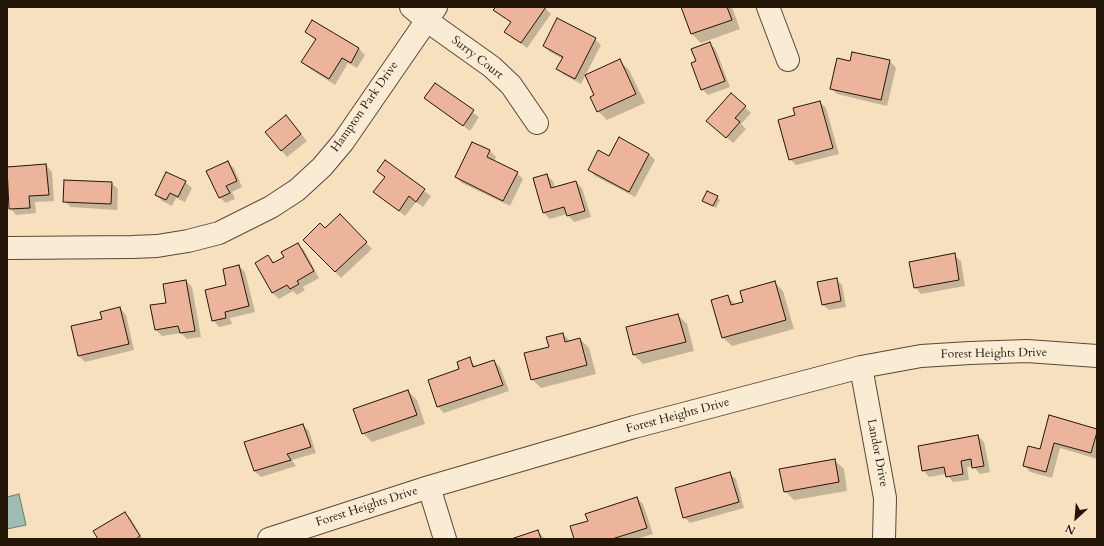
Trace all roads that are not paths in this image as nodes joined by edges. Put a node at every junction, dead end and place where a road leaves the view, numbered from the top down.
1 (768, 7) edge
2 (424, 11) edge
3 (788, 60) dead end
4 (537, 122) dead end
5 (7, 248) edge
6 (1097, 356) edge
7 (861, 367) junction
8 (429, 487) junction
9 (268, 539) edge
10 (445, 539) edge
11 (884, 539) edge

1 - 3 street
2 - 4 street, Surry Court
2 - 5 street, Hampton Park Drive
6 - 7 street, Forest Heights Drive
7 - 8 street, Forest Heights Drive
7 - 11 street, Landor Drive
8 - 9 street, Forest Heights Drive
8 - 10 street

